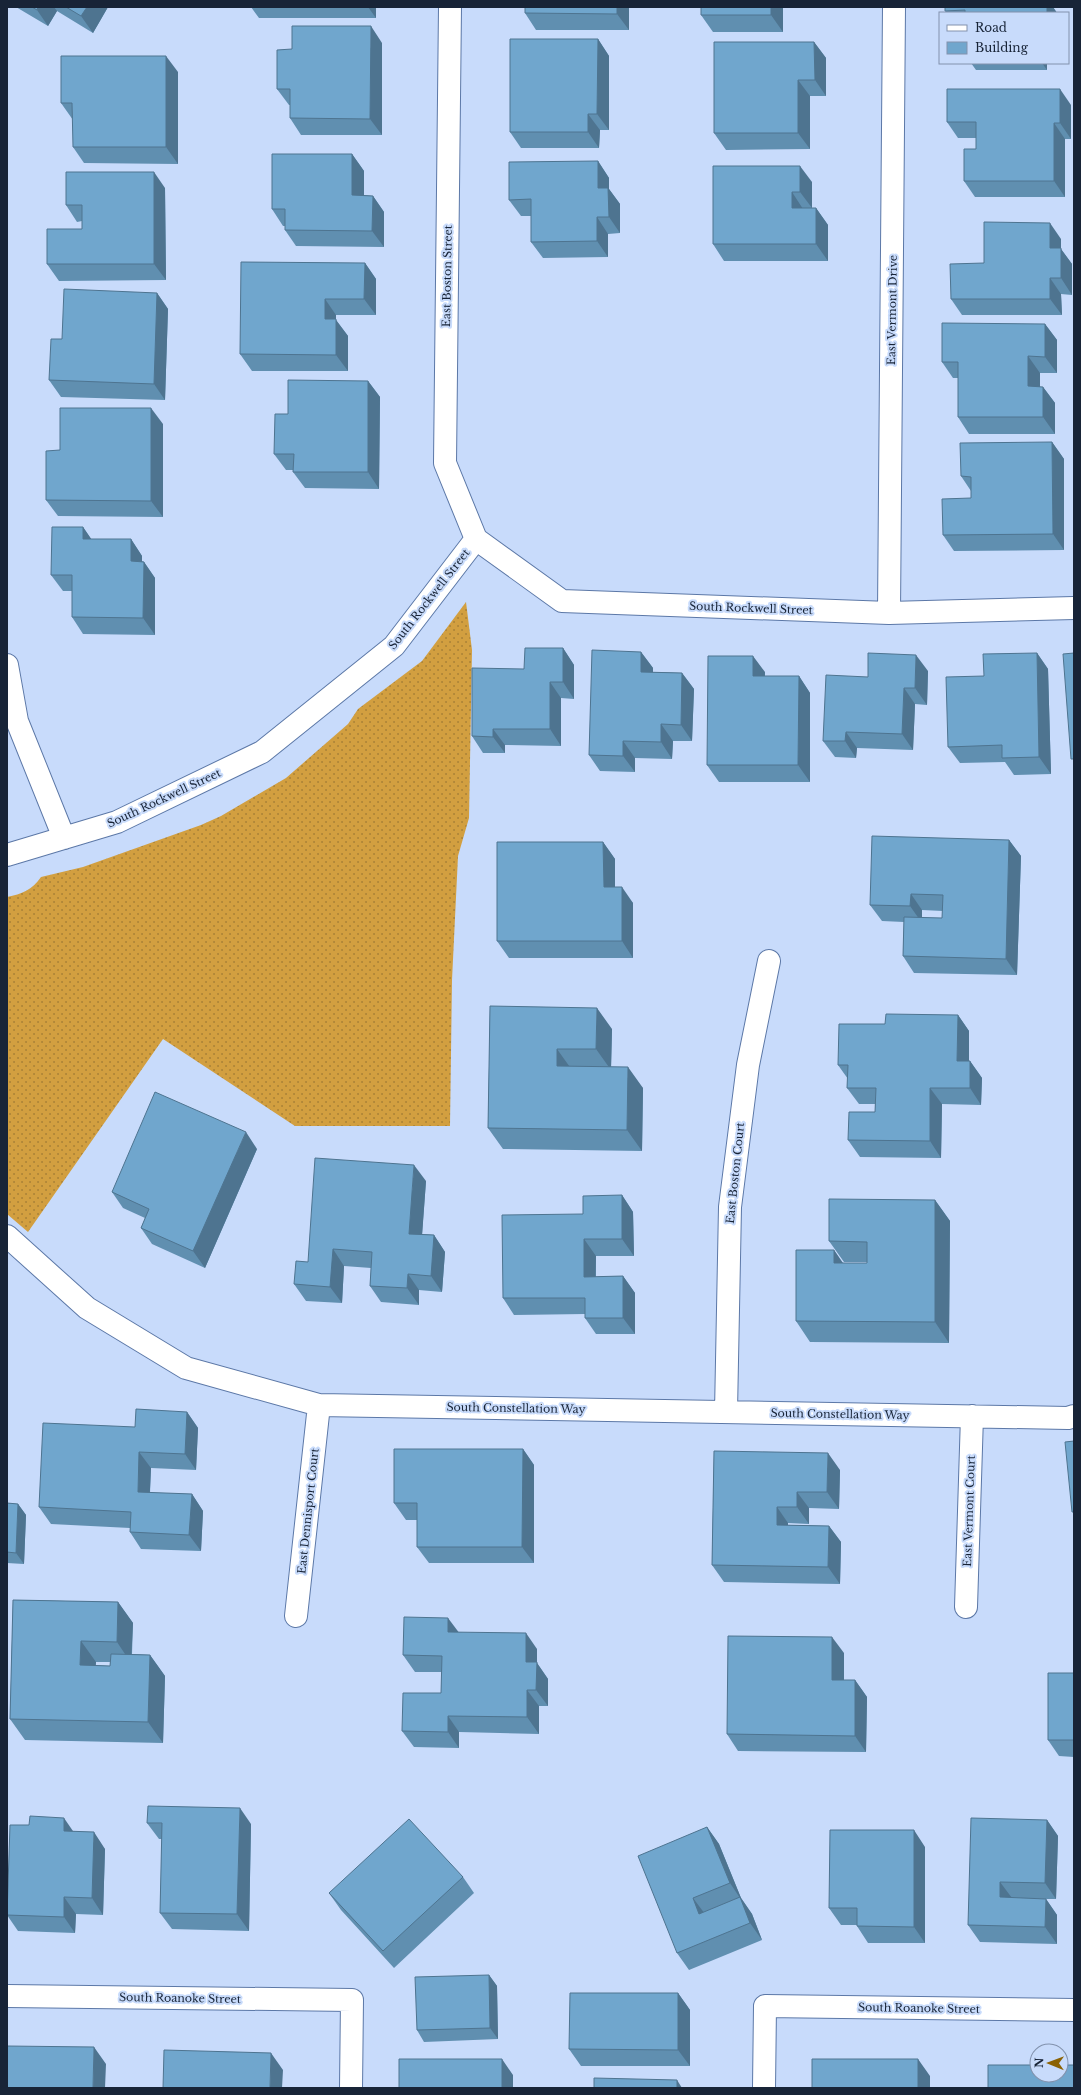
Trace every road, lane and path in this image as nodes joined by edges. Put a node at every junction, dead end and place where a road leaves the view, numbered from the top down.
1 (450, 7) edge
2 (894, 7) edge
3 (476, 539) junction
4 (1074, 608) edge
5 (889, 613) junction
6 (7, 665) edge
7 (64, 838) junction
8 (7, 855) edge
9 (769, 961) dead end
10 (7, 1236) edge
11 (320, 1405) junction
12 (726, 1412) junction
13 (972, 1416) junction
14 (1074, 1416) edge
15 (966, 1607) dead end
16 (296, 1616) dead end
17 (7, 1996) edge
18 (1074, 2010) edge
19 (351, 2088) edge
20 (764, 2088) edge

1 - 3 street, East Boston Street
2 - 5 street, East Vermont Drive
3 - 5 street, South Rockwell Street
3 - 7 street, South Rockwell Street
4 - 5 street, South Rockwell Street
6 - 7 street
7 - 8 street, South Rockwell Street
9 - 12 street, East Boston Court
10 - 11 street, South Constellation Way
11 - 12 street, South Constellation Way
11 - 16 street, East Dennisport Court
12 - 13 street, South Constellation Way
13 - 14 street, South Constellation Way
13 - 15 street, East Vermont Court
17 - 19 street, South Roanoke Street
18 - 20 street, South Roanoke Street

